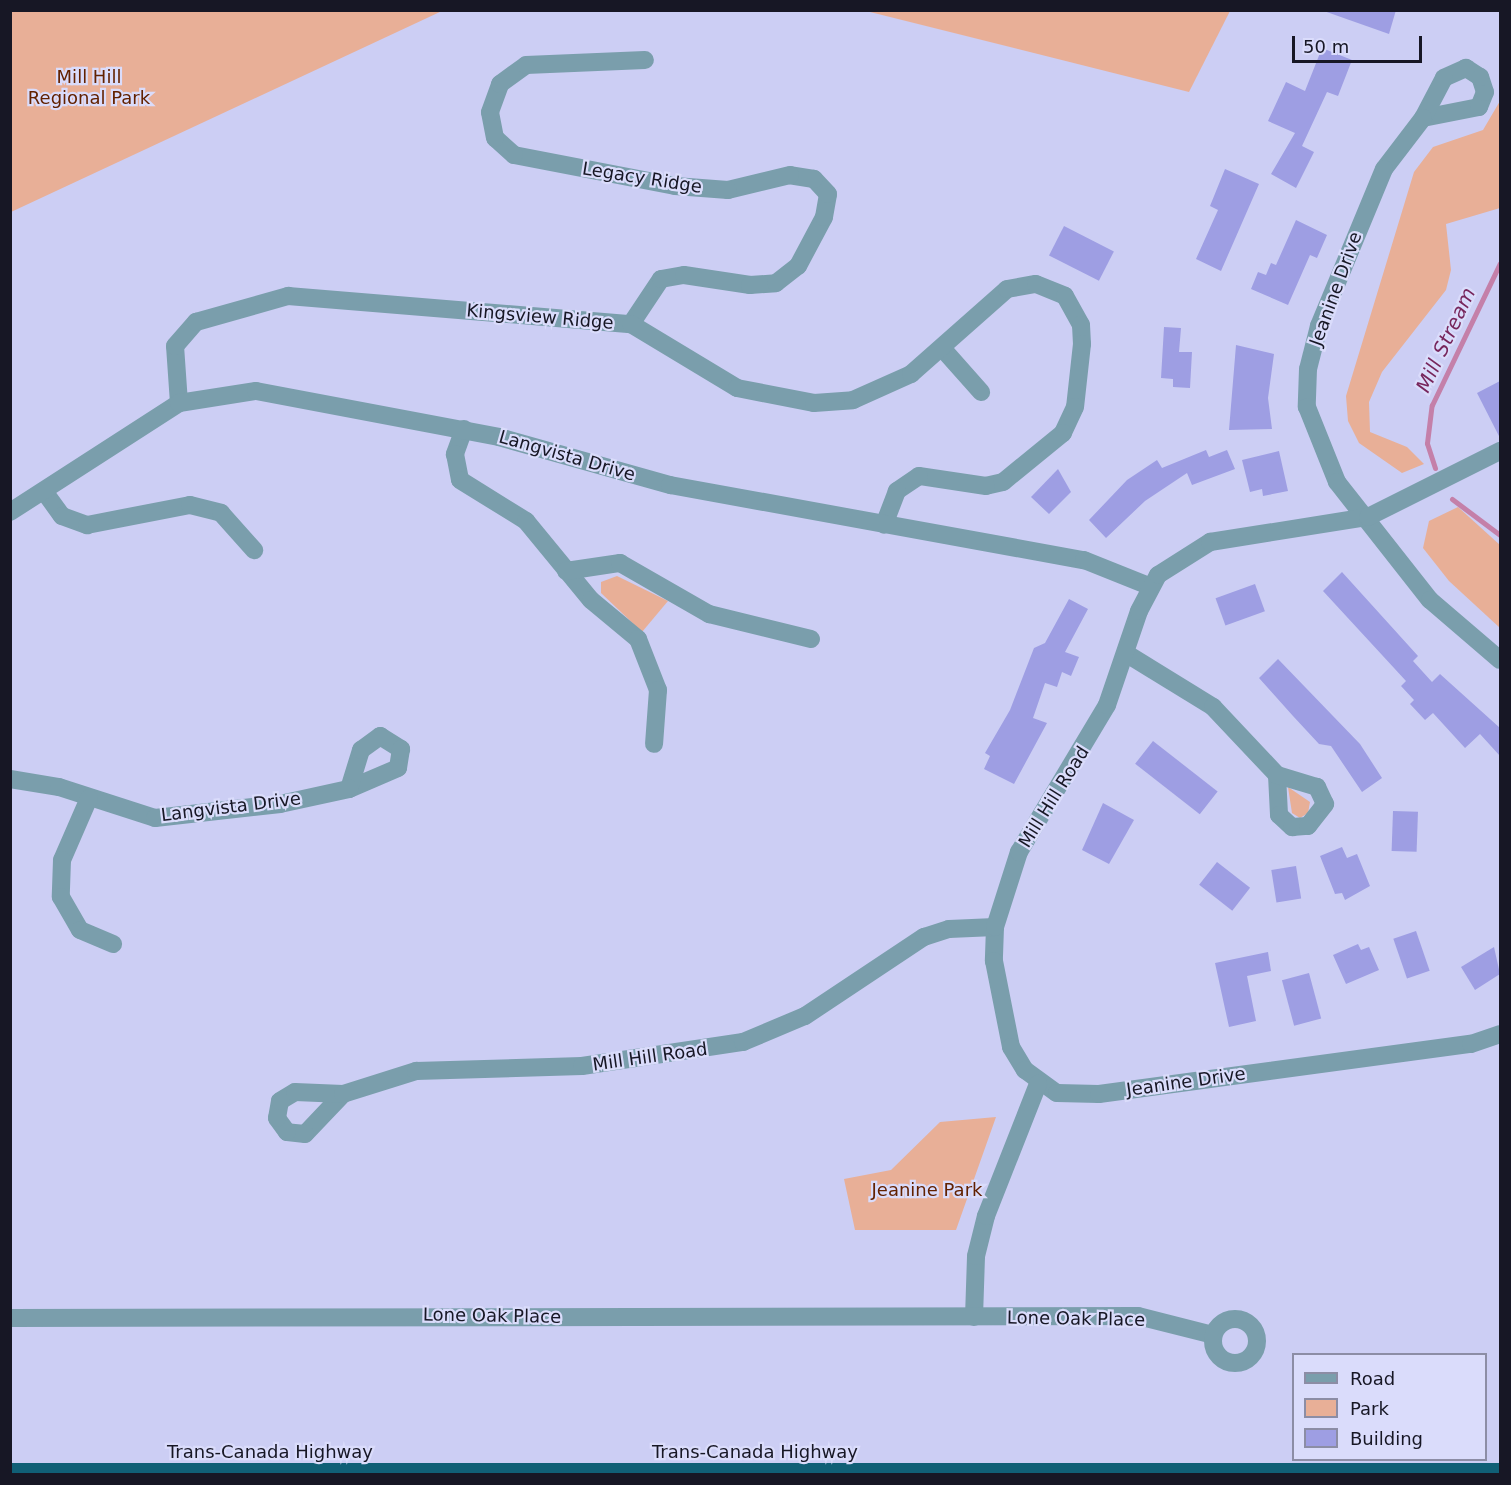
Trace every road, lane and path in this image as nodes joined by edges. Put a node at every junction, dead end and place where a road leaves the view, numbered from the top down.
1 (645, 60) dead end
2 (1423, 118) dead end
3 (631, 324) junction
4 (942, 348) junction
5 (981, 392) dead end
6 (179, 403) junction
7 (464, 429) junction
8 (1500, 451) edge
9 (46, 494) junction
10 (10, 513) edge
11 (1368, 517) junction
12 (884, 525) junction
13 (254, 550) dead end
14 (566, 571) junction
15 (1149, 586) junction
16 (811, 639) dead end
17 (1127, 654) junction
18 (1500, 660) edge
19 (654, 744) dead end
20 (1277, 775) dead end
21 (10, 779) edge
22 (349, 789) dead end
23 (88, 798) junction
24 (995, 927) junction
25 (113, 944) dead end
26 (1500, 1034) edge
27 (1038, 1084) junction
28 (343, 1094) dead end
29 (974, 1317) junction
30 (10, 1318) edge
31 (1213, 1335) dead end
32 (10, 1472) edge
33 (1500, 1472) edge

1 - 3 street, Legacy Ridge
2 - 11 street, Jeanine Drive
3 - 4 street, Kingsview Ridge
3 - 6 street, Kingsview Ridge
4 - 5 street
4 - 12 street, Kingsview Ridge
6 - 7 street, Langvista Drive
6 - 9 street, Langvista Drive
7 - 12 street, Langvista Drive
7 - 14 street
8 - 11 street, Mill Hill Road
9 - 10 street, Langvista Drive
9 - 13 street
11 - 15 street, Mill Hill Road
11 - 18 street, Jeanine Drive
12 - 15 street, Langvista Drive
14 - 16 street
14 - 19 street
15 - 17 street, Mill Hill Road
17 - 20 street
17 - 24 street, Mill Hill Road
21 - 23 street, Langvista Drive
22 - 23 street, Langvista Drive
23 - 25 street
24 - 27 street
24 - 28 street, Mill Hill Road
26 - 27 street, Jeanine Drive
27 - 29 street
29 - 30 street, Lone Oak Place
29 - 31 street, Lone Oak Place
32 - 33 highway, Trans-Canada Highway

